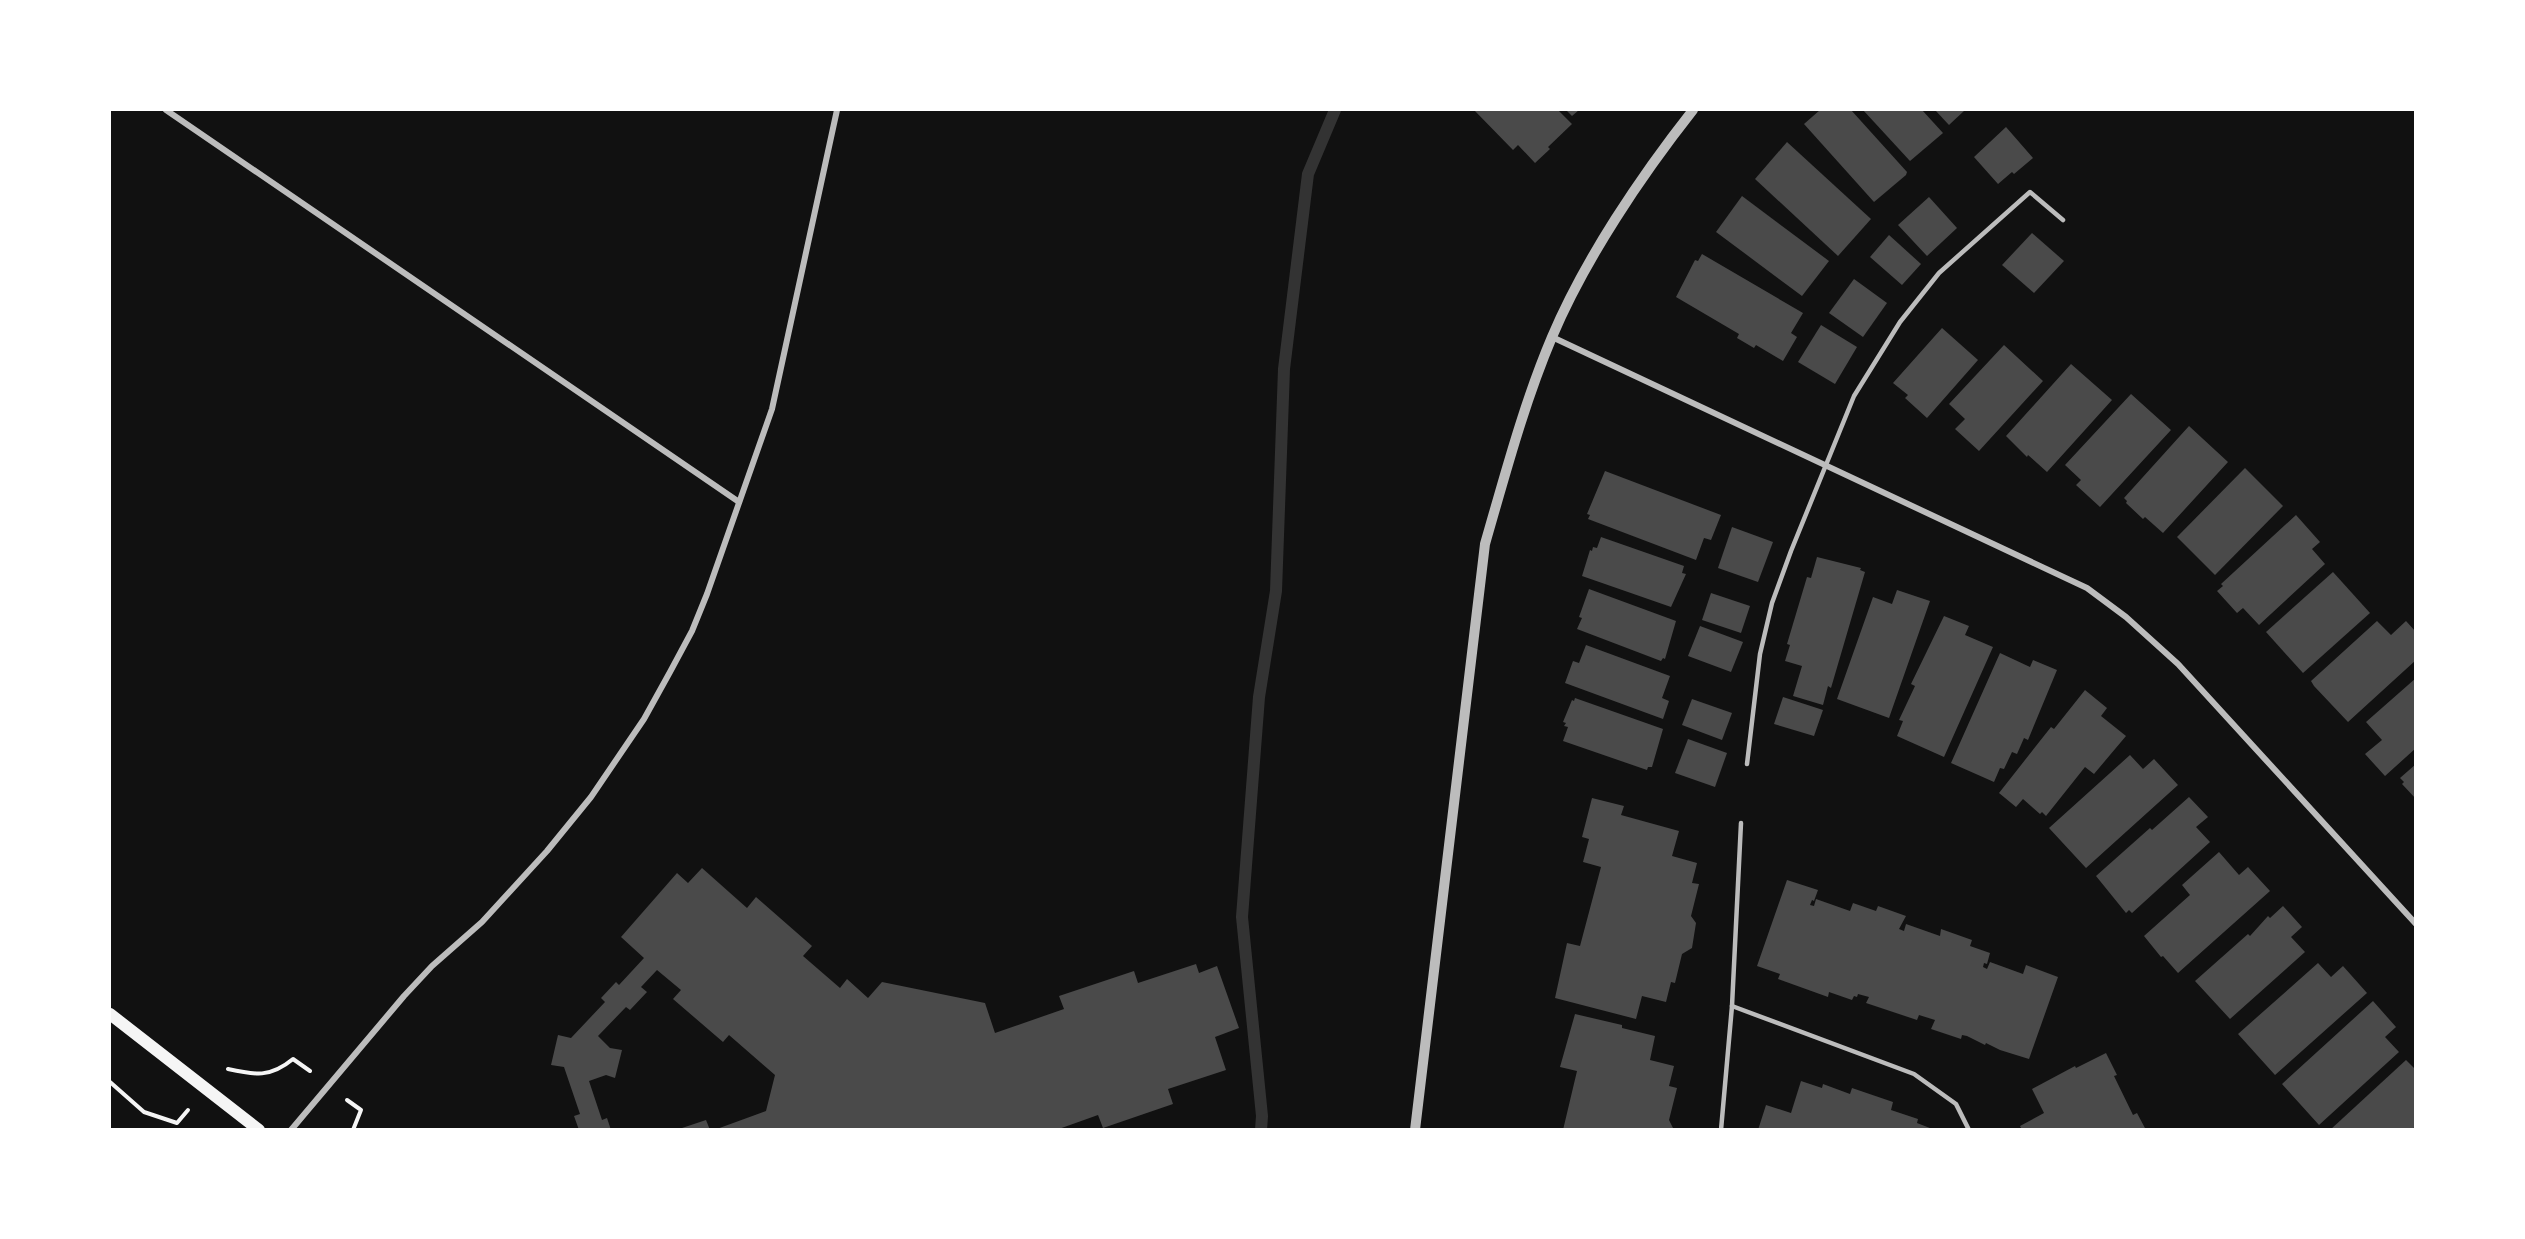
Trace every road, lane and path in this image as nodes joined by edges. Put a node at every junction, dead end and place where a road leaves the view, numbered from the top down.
1 (166, 110) edge
2 (837, 110) edge
3 (1693, 110) edge
4 (2063, 220) dead end
5 (1552, 337) junction
6 (1825, 466) junction
7 (739, 502) junction
8 (1747, 764) dead end
9 (1742, 823) dead end
10 (2415, 924) edge
11 (1732, 1006) junction
12 (110, 1014) edge
13 (293, 1059) dead end
14 (221, 1067) dead end
15 (110, 1082) edge
16 (361, 1110) dead end
17 (177, 1123) dead end
18 (259, 1130) edge
19 (291, 1130) edge
20 (353, 1130) edge
21 (1415, 1130) edge
22 (1721, 1130) edge
23 (1969, 1130) edge

1 - 7 street
2 - 7 street
3 - 5 street
4 - 6 lane
5 - 6 street
5 - 21 street
6 - 8 lane
6 - 10 street
7 - 19 street
9 - 11 lane
11 - 22 lane
11 - 23 lane
12 - 18 main road
13 - 14 path
15 - 17 path
16 - 20 path

